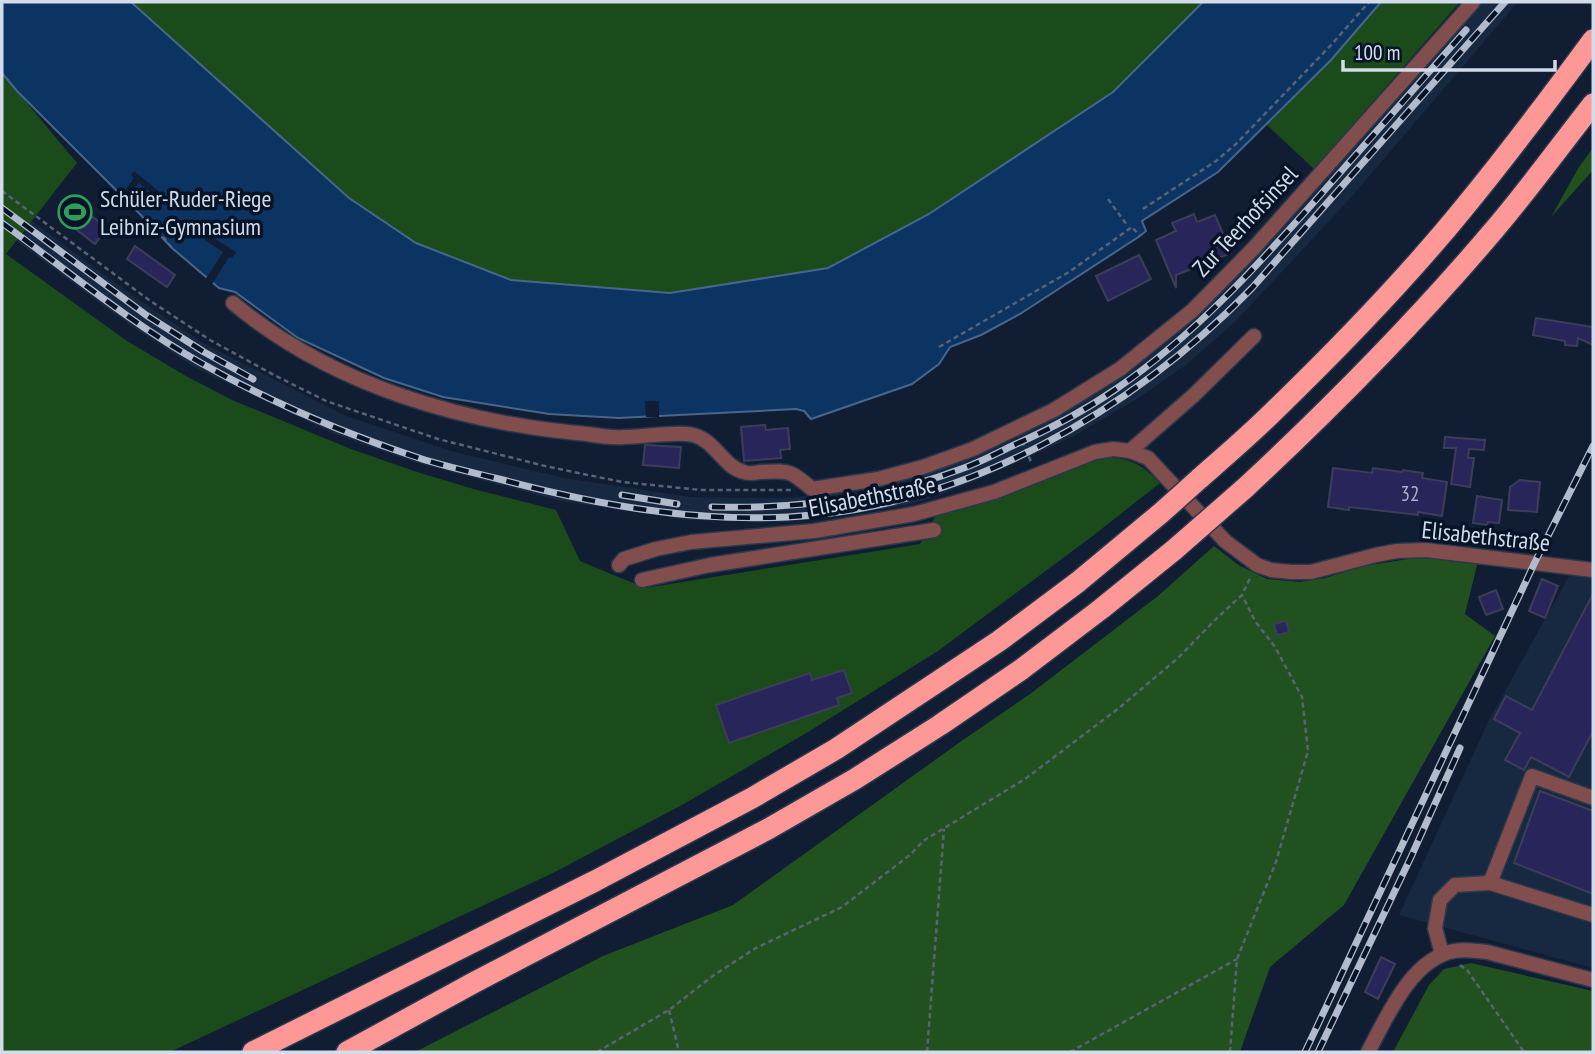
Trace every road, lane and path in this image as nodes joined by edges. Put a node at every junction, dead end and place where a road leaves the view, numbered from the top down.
1 (1369, 2) edge
2 (1473, 2) edge
3 (1593, 40) edge
4 (1593, 104) edge
5 (1236, 144) junction
6 (1242, 150) dead end
7 (1108, 199) dead end
8 (1143, 209) dead end
9 (1127, 225) dead end
10 (1140, 236) dead end
11 (163, 237) dead end
12 (172, 248) dead end
13 (233, 303) dead end
14 (1254, 336) dead end
15 (939, 347) dead end
16 (1016, 429) junction
17 (1130, 451) junction
18 (1037, 474) junction
19 (934, 530) dead end
20 (619, 565) dead end
21 (1257, 565) junction
22 (1593, 570) edge
23 (642, 580) dead end
24 (1242, 595) junction
25 (1593, 798) edge
26 (945, 827) junction
27 (1490, 883) junction
28 (1593, 915) edge
29 (1443, 954) junction
30 (1237, 959) junction
31 (1593, 980) edge
32 (475, 982) junction
33 (669, 1010) junction
34 (274, 1042) junction
35 (242, 1052) edge
36 (253, 1052) edge
37 (332, 1052) edge
38 (347, 1052) edge
39 (597, 1052) edge
40 (679, 1052) edge
41 (927, 1052) edge
42 (1070, 1052) edge
43 (1230, 1052) edge
44 (1368, 1052) edge
45 (1524, 1052) edge

1 - 5 path
2 - 16 street, Zur Teerhofsinsel
3 - 34 highway, bridge
4 - 32 highway, bridge
5 - 6 path
5 - 8 path
7 - 9 path
10 - 15 path
11 - 12 path
13 - 16 street, Zur Teerhofsinsel
14 - 17 street
16 - 18 path
17 - 18 street, Elisabethstraße
17 - 21 street, Elisabethstraße
18 - 20 street, Elisabethstraße
19 - 23 street
21 - 22 street, Elisabethstraße
21 - 24 path
24 - 26 path
24 - 30 path
25 - 27 street
26 - 33 path
26 - 41 path
27 - 28 street
27 - 29 street
29 - 31 street
29 - 44 street
29 - 45 path
30 - 42 path
30 - 43 path
32 - 37 highway
32 - 38 highway
33 - 39 path
33 - 40 path
34 - 35 highway
34 - 36 highway

